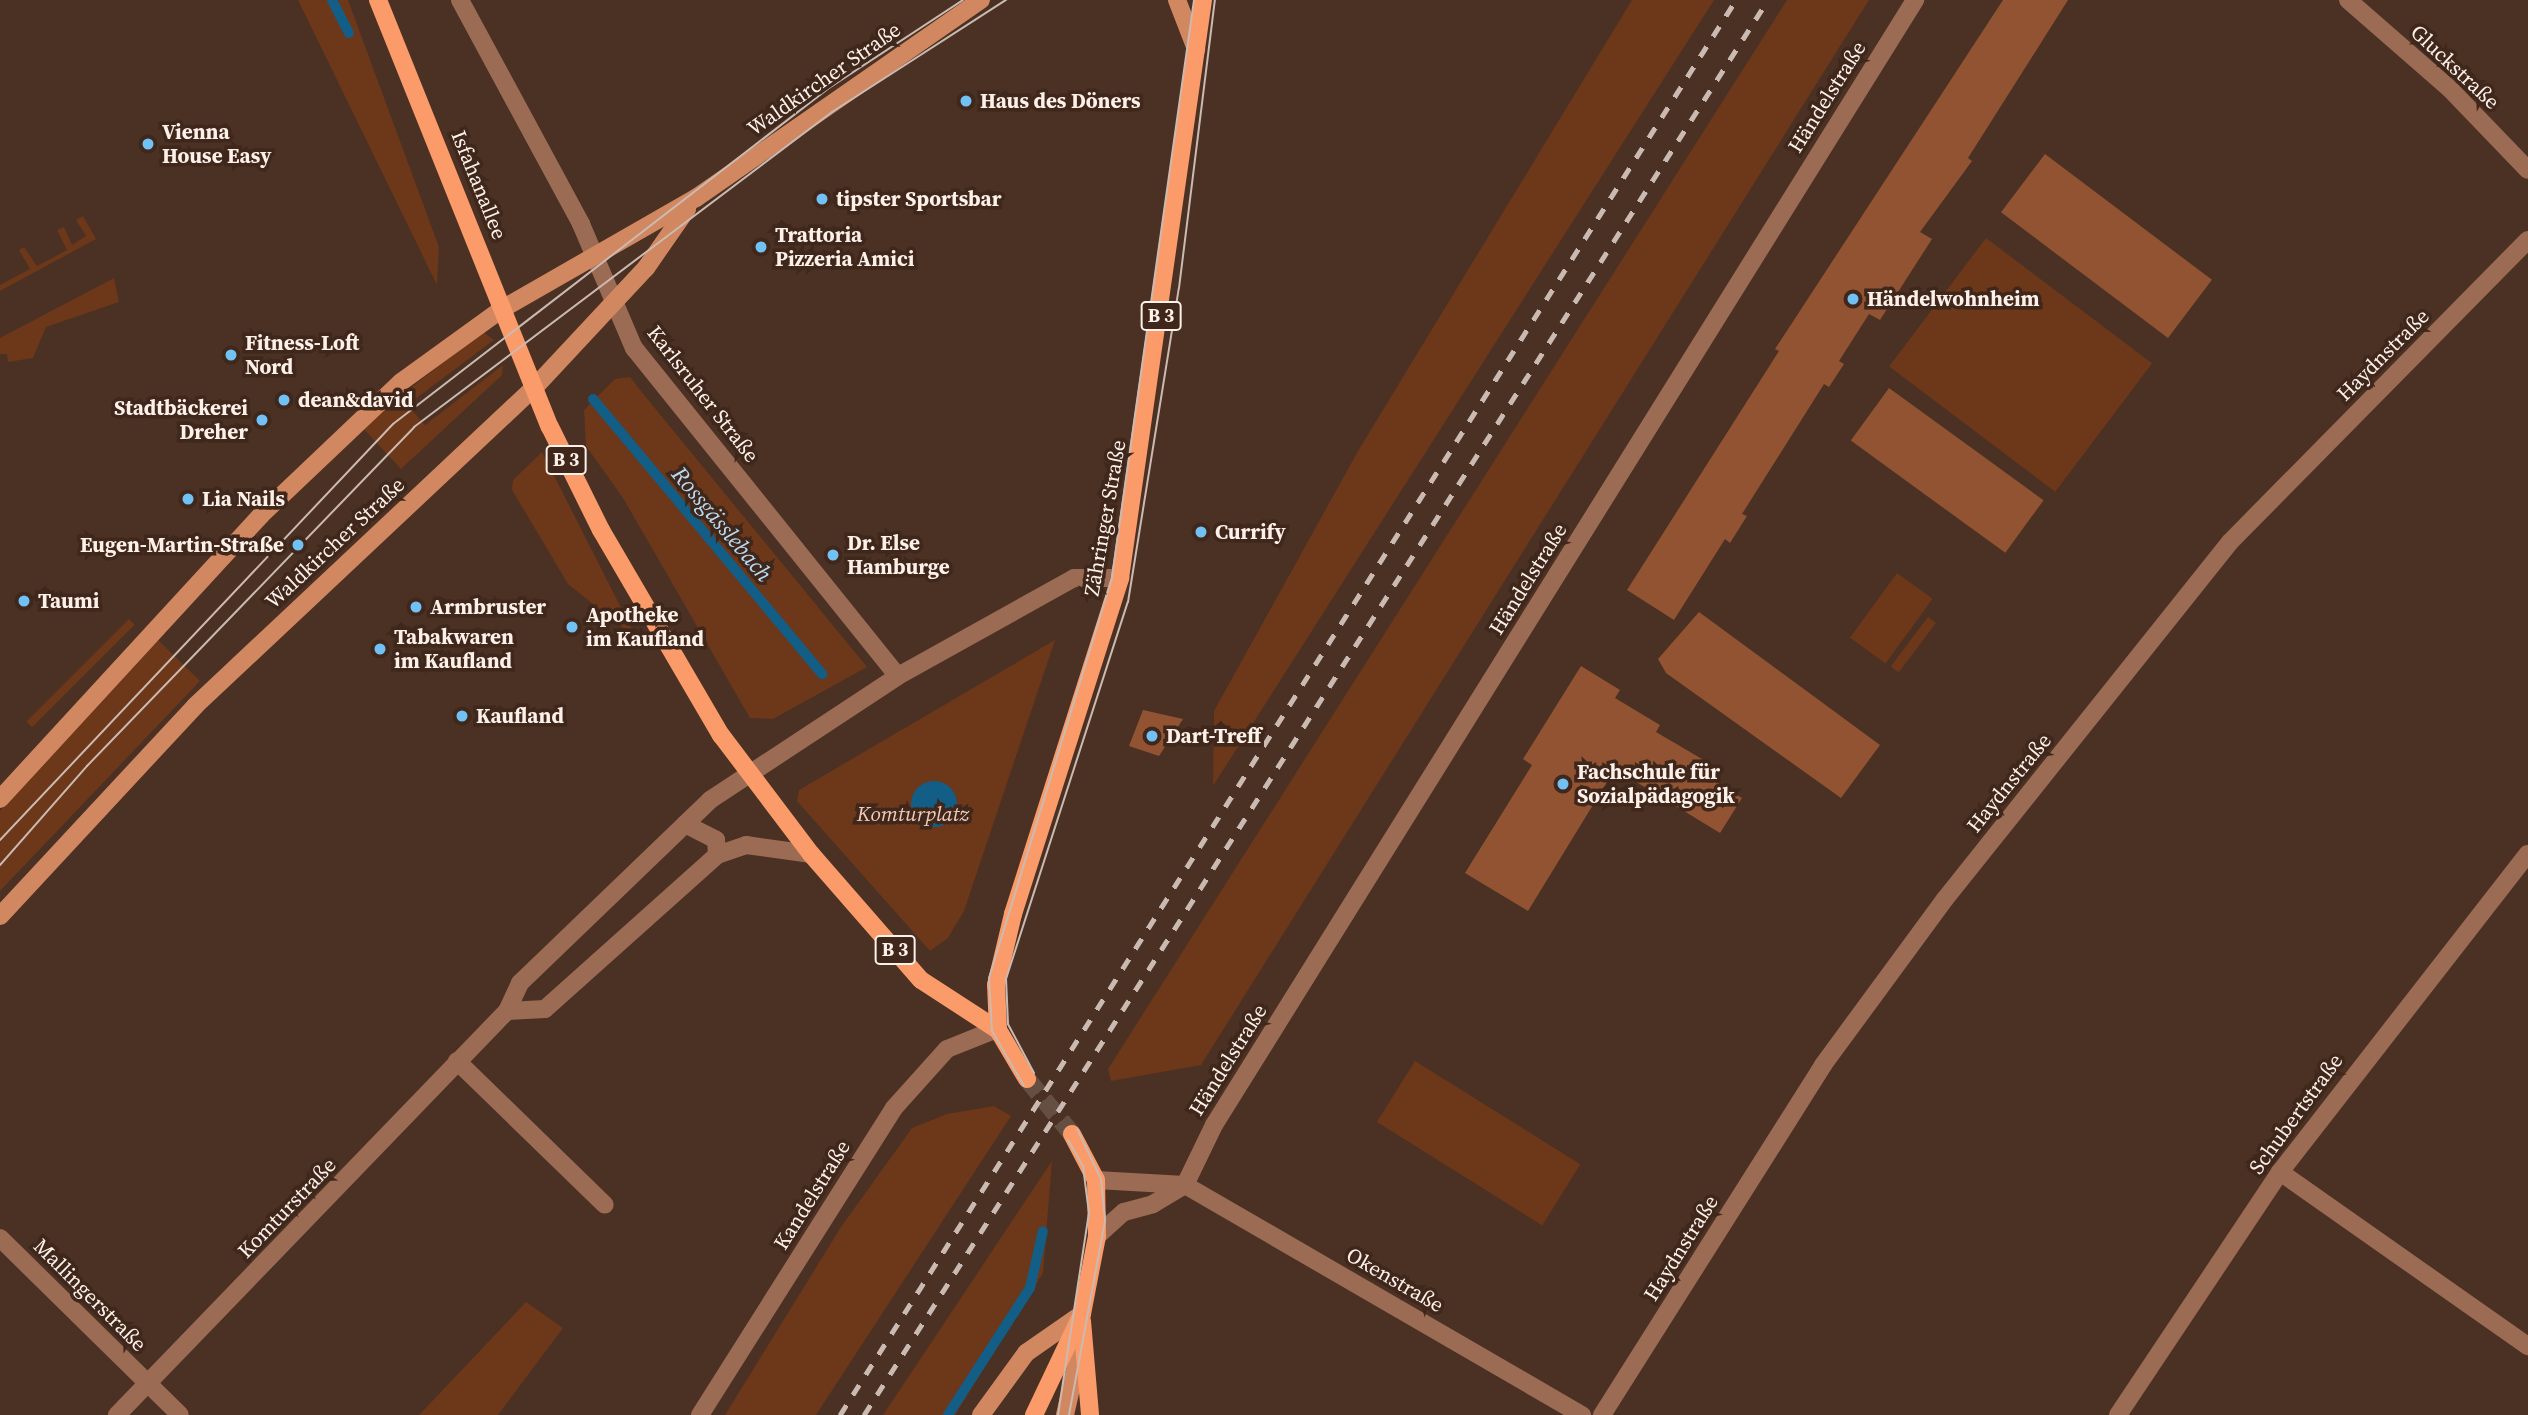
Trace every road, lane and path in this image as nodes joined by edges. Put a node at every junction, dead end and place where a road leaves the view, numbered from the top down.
1 (378, 0) edge
2 (460, 0) edge
3 (981, 0) edge
4 (1177, 0) edge
5 (1203, 0) edge
6 (1915, 0) edge
7 (2348, 0) edge
8 (1197, 52) junction
9 (2528, 170) edge
10 (695, 198) junction
11 (2528, 240) edge
12 (594, 253) junction
13 (615, 303) junction
14 (502, 309) junction
15 (533, 389) junction
16 (1120, 578) junction
17 (898, 676) junction
18 (750, 771) junction
19 (0, 799) edge
20 (685, 824) junction
21 (811, 854) junction
22 (2528, 854) edge
23 (717, 855) junction
24 (0, 916) edge
25 (507, 1011) junction
26 (995, 1031) junction
27 (457, 1061) junction
28 (1027, 1079) tunnel mouth
29 (1072, 1134) tunnel mouth
30 (2280, 1172) junction
31 (1096, 1180) junction
32 (1185, 1185) junction
33 (605, 1205) dead end
34 (1097, 1236) junction
35 (0, 1238) edge
36 (1082, 1314) junction
37 (1082, 1339) junction
38 (2528, 1346) edge
39 (148, 1384) junction
40 (117, 1415) edge
41 (180, 1415) edge
42 (700, 1415) edge
43 (981, 1415) edge
44 (1034, 1415) edge
45 (1065, 1415) edge
46 (1090, 1415) edge
47 (1582, 1415) edge
48 (1602, 1415) edge
49 (2118, 1415) edge

1 - 14 main road, Isfahanallee / B 3
2 - 12 street, Karlsruher Straße
3 - 10 main road, Waldkircher Straße
4 - 8 main road
5 - 8 main road, Zähringer Straße / B 3
6 - 32 street, Händelstraße
7 - 9 street, Gluckstraße
8 - 16 main road, Zähringer Straße / B 3
10 - 12 main road, Waldkircher Straße
10 - 13 main road, Waldkircher Straße
11 - 48 street, Haydnstraße
12 - 13 street, Karlsruher Straße
12 - 14 main road, Waldkircher Straße
13 - 15 main road, Waldkircher Straße
13 - 17 street, Karlsruher Straße
14 - 15 main road, Isfahanallee / B 3
14 - 19 main road, Waldkircher Straße
15 - 18 main road, B 3
15 - 24 main road, Waldkircher Straße
16 - 17 street
16 - 26 main road, Zähringer Straße / B 3
17 - 18 street
18 - 20 street, Komturstraße
18 - 21 main road, B 3
20 - 23 street
20 - 25 street, Komturstraße
21 - 23 street
21 - 26 main road, B 3
22 - 30 street, Schubertstraße
23 - 25 street
25 - 27 street, Komturstraße
26 - 28 main road, B 3
26 - 42 street, Kandelstraße
27 - 33 street
27 - 39 street, Komturstraße
29 - 31 main road
30 - 38 street
30 - 49 street, Schubertstraße
31 - 32 street, Okenstraße
31 - 34 main road
32 - 34 street
32 - 47 street, Okenstraße
34 - 36 main road
35 - 39 street, Mallingerstraße
36 - 37 main road
36 - 43 main road
36 - 44 main road
37 - 45 main road
37 - 46 main road
39 - 40 street, Komturstraße
39 - 41 street

